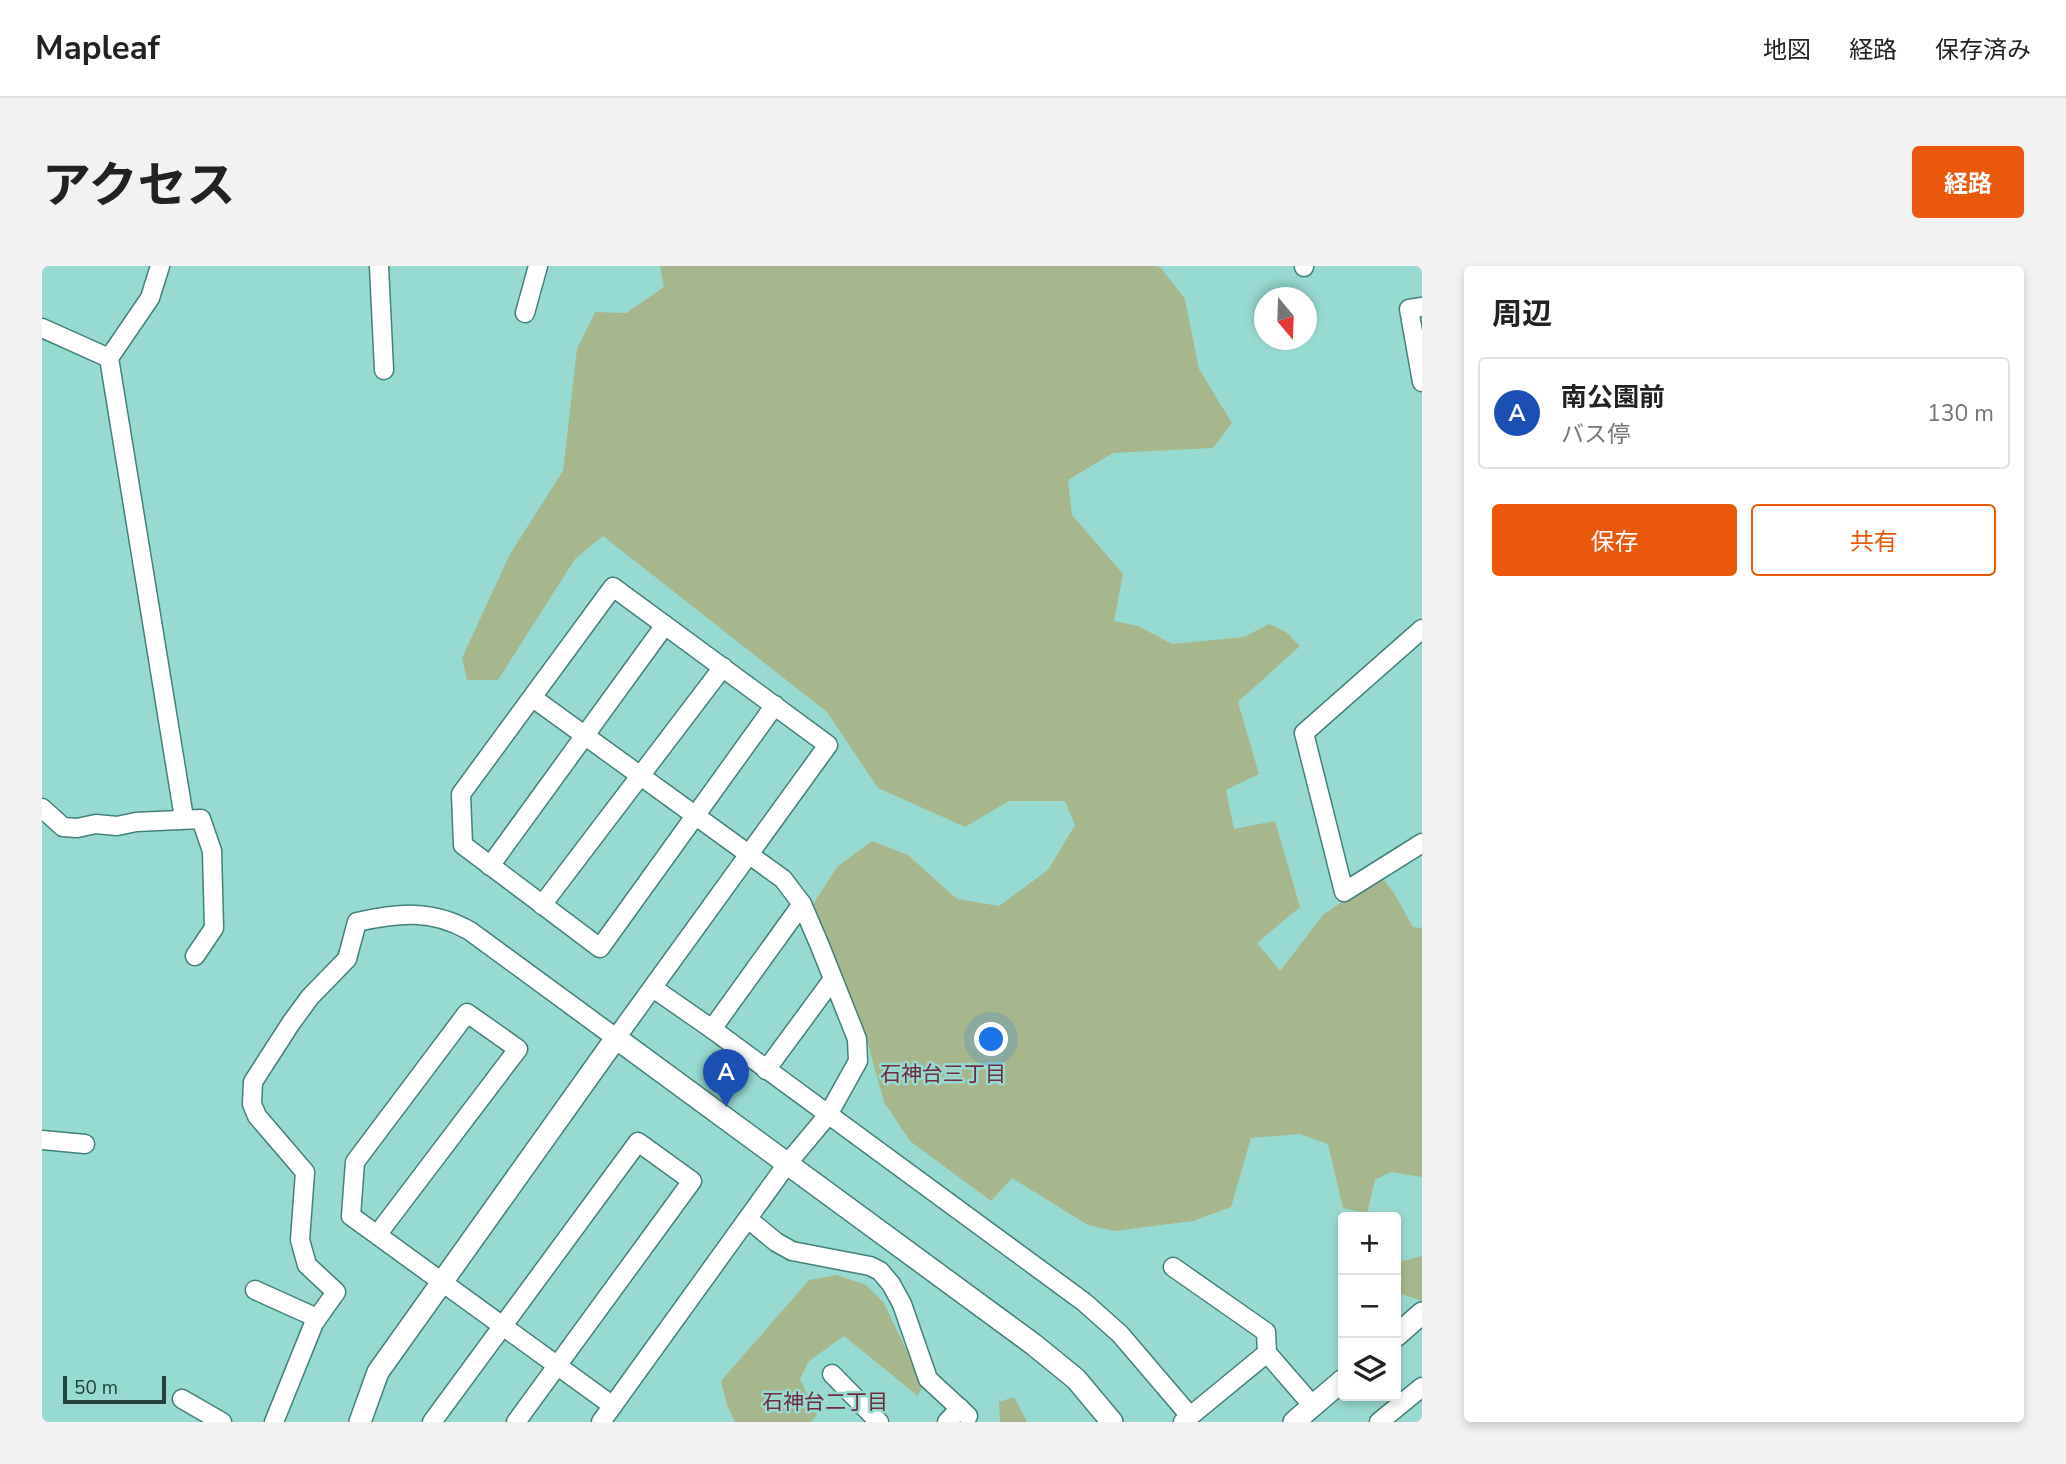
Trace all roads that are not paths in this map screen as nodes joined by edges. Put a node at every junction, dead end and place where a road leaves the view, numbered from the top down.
1 (160, 266) edge
2 (379, 266) edge
3 (538, 266) edge
4 (1422, 307) edge
5 (525, 313) dead end
6 (42, 328) edge
7 (109, 358) junction
8 (384, 370) dead end
9 (1422, 379) edge
10 (665, 625) junction
11 (1422, 629) edge
12 (723, 667) junction
13 (533, 698) junction
14 (775, 705) junction
15 (584, 736) junction
16 (641, 778) junction
17 (42, 808) edge
18 (695, 815) junction
19 (184, 818) junction
20 (1422, 843) edge
21 (750, 855) junction
22 (490, 866) junction
23 (802, 904) junction
24 (542, 905) junction
25 (195, 956) dead end
26 (833, 979) junction
27 (653, 988) junction
28 (712, 1029) junction
29 (616, 1038) junction
30 (766, 1070) junction
31 (828, 1115) junction
32 (42, 1140) edge
33 (85, 1144) dead end
34 (787, 1164) junction
35 (748, 1219) junction
36 (377, 1235) junction
37 (1173, 1267) dead end
38 (441, 1282) junction
39 (255, 1290) dead end
40 (1422, 1313) edge
41 (317, 1318) junction
42 (502, 1326) junction
43 (1401, 1332) edge
44 (1267, 1353) junction
45 (556, 1365) junction
46 (832, 1374) dead end
47 (1338, 1384) edge
48 (1422, 1387) edge
49 (182, 1399) dead end
50 (613, 1406) junction
51 (1313, 1406) junction
52 (1186, 1419) edge
53 (222, 1422) edge
54 (274, 1422) edge
55 (360, 1422) edge
56 (432, 1422) edge
57 (516, 1422) edge
58 (601, 1422) edge
59 (879, 1422) edge
60 (947, 1422) edge
61 (1112, 1422) edge
62 (1294, 1422) edge
63 (1379, 1422) edge

1 - 7 street
2 - 8 street
3 - 5 street
4 - 9 street
6 - 7 street
7 - 19 street
10 - 12 street
10 - 13 street
10 - 15 street
11 - 20 street
12 - 14 street
12 - 16 street
13 - 15 street
13 - 22 street
14 - 18 street
14 - 21 street
15 - 16 street
15 - 22 street
16 - 18 street
16 - 24 street
17 - 19 street
18 - 21 street
18 - 24 street
19 - 25 street
21 - 23 street
21 - 27 street
22 - 24 street
23 - 26 street
23 - 28 street
26 - 30 street
26 - 31 street
27 - 28 street
27 - 29 street
28 - 30 street
29 - 34 street
29 - 38 street
29 - 41 street
30 - 31 street
31 - 34 street
31 - 52 street
32 - 33 street
34 - 35 street
34 - 61 street
35 - 50 street
35 - 60 street
36 - 36 street
36 - 38 street
37 - 44 street
38 - 42 street
38 - 55 street
39 - 41 street
40 - 43 street
41 - 54 street
42 - 45 street
42 - 45 street
42 - 56 street
44 - 51 street
44 - 52 street
45 - 50 street
45 - 57 street
46 - 59 street
47 - 51 street
48 - 63 street
49 - 53 street
50 - 58 street
51 - 62 street

